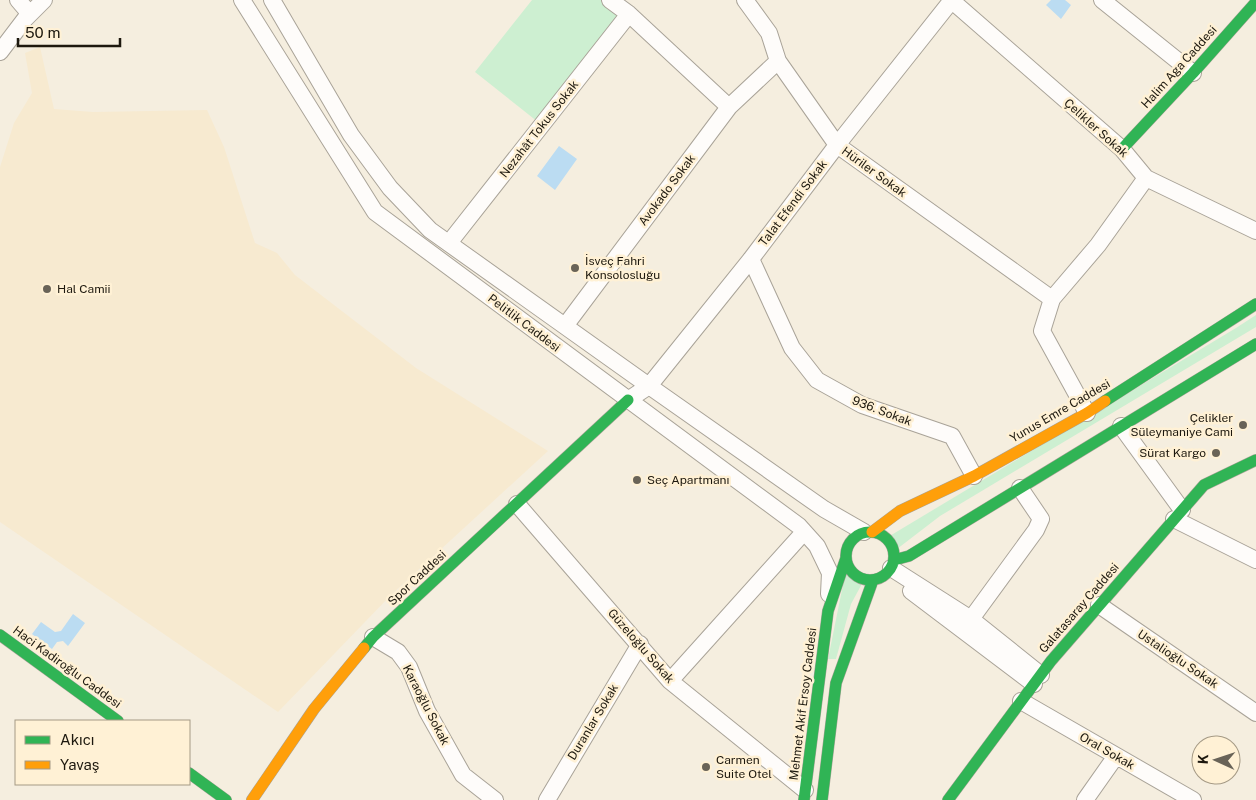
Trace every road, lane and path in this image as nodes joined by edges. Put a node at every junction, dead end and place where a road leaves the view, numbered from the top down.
1 (18, 0) edge
2 (44, 0) edge
3 (242, 0) edge
4 (272, 0) edge
5 (610, 0) edge
6 (745, 0) edge
7 (952, 0) edge
8 (1102, 0) edge
9 (1256, 2) edge
10 (30, 14) junction
11 (629, 14) junction
12 (0, 52) edge
13 (778, 60) junction
14 (1193, 74) junction
15 (729, 107) junction
16 (837, 145) junction
17 (1122, 149) junction
18 (1146, 178) junction
19 (1256, 231) edge
20 (449, 243) junction
21 (751, 259) junction
22 (1052, 299) junction
23 (1256, 304) edge
24 (565, 326) junction
25 (1256, 344) edge
26 (649, 386) junction
27 (628, 400) junction
28 (1087, 413) junction
29 (1121, 426) junction
30 (1256, 460) edge
31 (974, 476) junction
32 (1020, 488) junction
33 (516, 504) junction
34 (1178, 515) junction
35 (804, 532) junction
36 (868, 532) junction
37 (846, 558) junction
38 (1256, 560) edge
39 (886, 570) junction
40 (1099, 605) junction
41 (828, 611) junction
42 (971, 619) junction
43 (0, 635) edge
44 (373, 637) junction
45 (640, 644) junction
46 (1038, 680) junction
47 (670, 681) junction
48 (1022, 700) junction
49 (1256, 713) edge
50 (117, 720) edge
51 (1116, 756) junction
52 (190, 774) edge
53 (805, 795) edge
54 (226, 800) edge
55 (252, 800) edge
56 (495, 800) edge
57 (546, 800) edge
58 (822, 800) edge
59 (948, 800) edge
60 (1085, 800) edge
61 (1193, 800) edge

1 - 10 street
2 - 10 street
3 - 27 street, Pelitlik Caddesi
4 - 20 street, Pelitlik Caddesi
5 - 11 street
6 - 13 street, Hüriler Sokak
7 - 16 street, Talat Efendi Sokak
7 - 17 street, Çelikler Sokak
8 - 14 street
9 - 14 main road, Halim Aga Caddesi
10 - 12 street
11 - 15 street
11 - 20 street, Nezahât Tokus Sokak
13 - 15 street, Avokado Sokak
13 - 16 street, Hüriler Sokak
14 - 17 main road, Halim Aga Caddesi
15 - 24 street, Avokado Sokak
16 - 21 street, Talat Efendi Sokak
16 - 22 street, Hüriler Sokak
17 - 18 street, Çelikler Sokak
18 - 19 street, Çelikler Sokak
18 - 22 street
20 - 24 street, Pelitlik Caddesi
21 - 26 street, Talat Efendi Sokak
21 - 31 street, 936. Sokak
22 - 28 street
23 - 28 main road, Yunus Emre Caddesi
24 - 26 street, Pelitlik Caddesi
25 - 29 main road
26 - 27 street, Talat Efendi Sokak
26 - 36 street, Pelitlik Caddesi
27 - 33 main road, Spor Caddesi
27 - 35 street, Pelitlik Caddesi
28 - 31 main road, Yunus Emre Caddesi
29 - 32 main road
29 - 34 street
30 - 34 main road, Galatasaray Caddesi
31 - 36 main road, Yunus Emre Caddesi
32 - 39 main road
32 - 42 street
33 - 44 main road, Spor Caddesi
33 - 45 street, Güzeloğlu Sokak
34 - 38 street
34 - 40 main road, Galatasaray Caddesi
35 - 41 street, Pelitlik Caddesi
35 - 47 street
36 - 37 main road
36 - 39 main road
37 - 39 main road
37 - 41 main road
39 - 42 street
39 - 46 street
39 - 58 main road
40 - 46 main road, Galatasaray Caddesi
40 - 49 street, Ustalioğlu Sokak
41 - 53 main road, Mehmet Akif Ersoy Caddesi
42 - 46 street
43 - 50 main road, Haci Kadiroğlu Caddesi
44 - 55 main road, Spor Caddesi
44 - 56 street, Karaoğlu Sokak
45 - 47 street, Güzeloğlu Sokak
45 - 57 street, Duranlar Sokak
46 - 48 main road, Galatasaray Caddesi
47 - 53 street, Güzeloğlu Sokak
48 - 51 street, Oral Sokak
48 - 59 main road, Galatasaray Caddesi
51 - 60 street
51 - 61 street, Oral Sokak
52 - 54 main road

